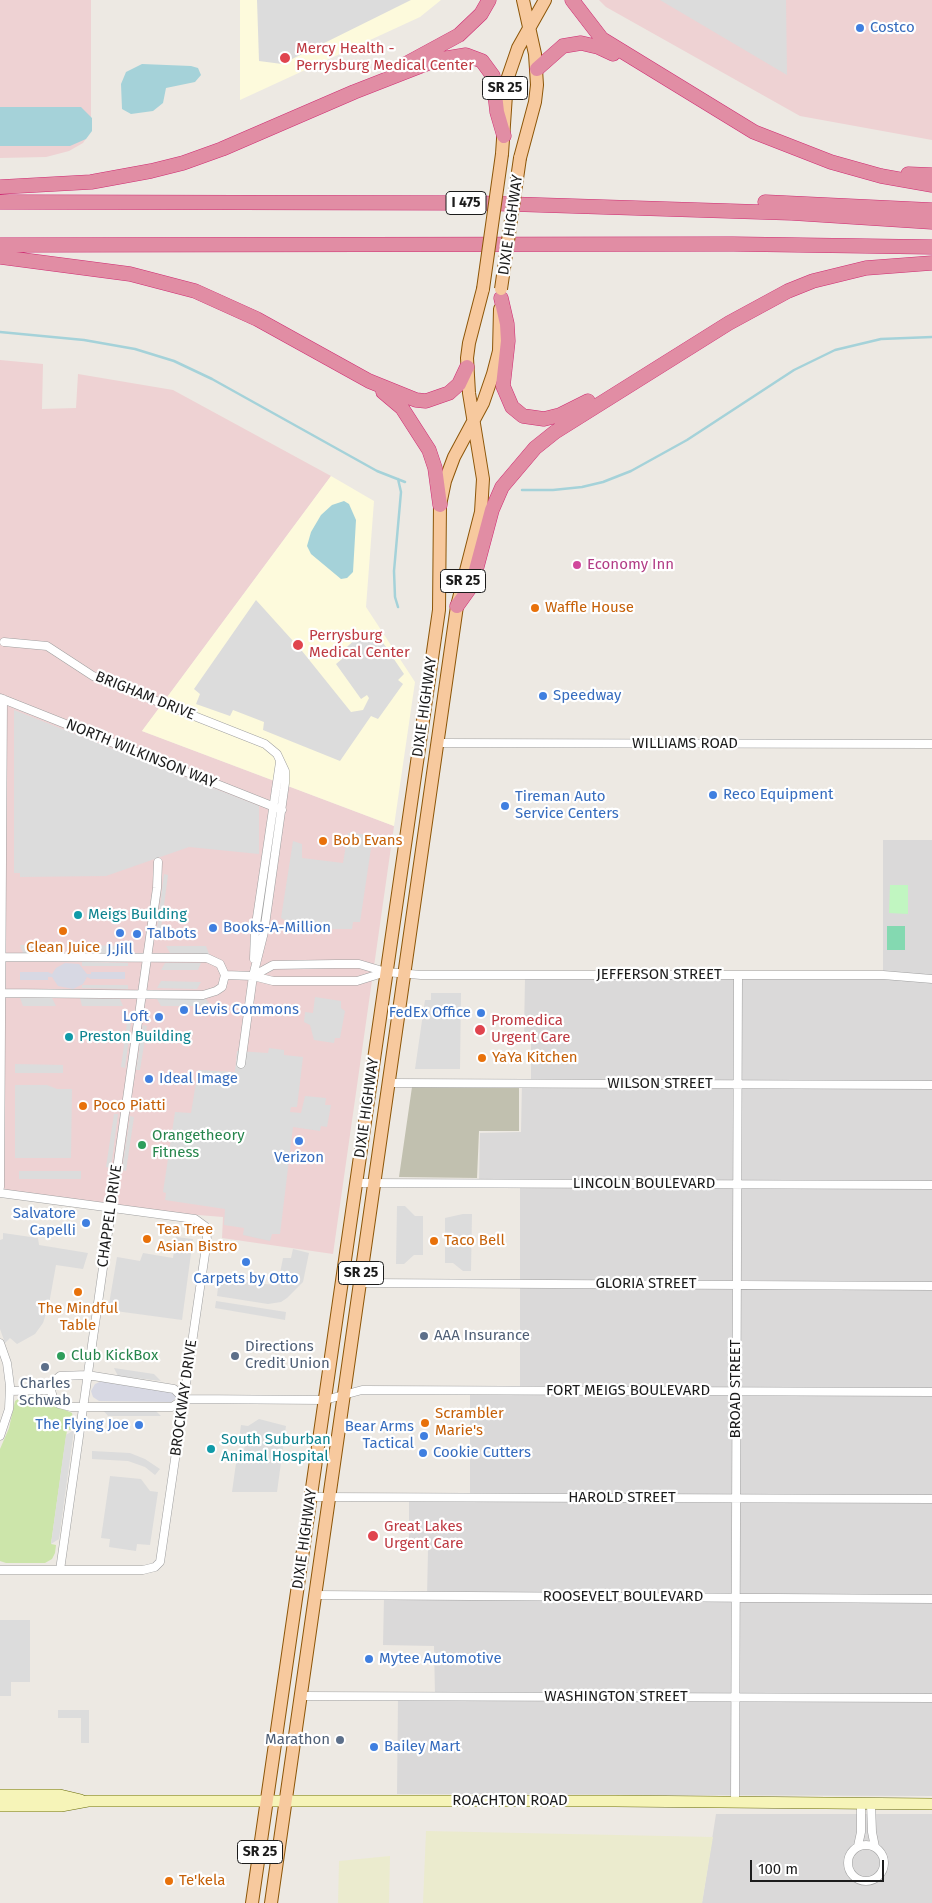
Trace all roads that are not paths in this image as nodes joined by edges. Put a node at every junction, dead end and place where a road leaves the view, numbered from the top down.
1 (489, 0) edge
2 (524, 0) edge
3 (545, 0) edge
4 (572, 0) edge
5 (530, 27) junction
6 (537, 69) junction
7 (678, 87) junction
8 (354, 92) junction
9 (504, 136) junction
10 (869, 172) junction
11 (932, 175) edge
12 (932, 185) edge
13 (0, 187) edge
14 (0, 202) edge
15 (478, 203) junction
16 (932, 210) edge
17 (932, 222) edge
18 (0, 245) edge
19 (932, 247) edge
20 (0, 257) edge
21 (932, 264) edge
22 (501, 293) junction
23 (764, 303) junction
24 (467, 367) junction
25 (369, 381) junction
26 (473, 420) junction
27 (440, 505) junction
28 (457, 606) junction
29 (4, 642) dead end
30 (1, 698) edge
31 (437, 744) junction
32 (932, 744) edge
33 (280, 762) junction
34 (272, 806) junction
35 (282, 810) junction
36 (158, 862) dead end
37 (1, 957) edge
38 (147, 958) junction
39 (386, 972) junction
40 (404, 972) junction
41 (738, 975) junction
42 (225, 976) junction
43 (253, 976) junction
44 (932, 978) edge
45 (1, 993) edge
46 (142, 995) junction
47 (241, 1064) dead end
48 (388, 1083) junction
49 (737, 1084) junction
50 (932, 1085) edge
51 (357, 1183) junction
52 (374, 1183) junction
53 (737, 1184) junction
54 (932, 1185) edge
55 (0, 1187) edge
56 (0, 1193) edge
57 (111, 1208) junction
58 (360, 1283) junction
59 (737, 1285) junction
60 (932, 1286) edge
61 (0, 1343) edge
62 (87, 1375) junction
63 (51, 1390) junction
64 (10, 1391) junction
65 (736, 1392) junction
66 (932, 1392) edge
67 (343, 1394) junction
68 (184, 1399) junction
69 (325, 1400) junction
70 (82, 1407) junction
71 (0, 1436) edge
72 (311, 1497) junction
73 (329, 1497) junction
74 (736, 1498) junction
75 (932, 1500) edge
76 (0, 1570) edge
77 (60, 1570) junction
78 (315, 1595) junction
79 (735, 1598) junction
80 (932, 1599) edge
81 (300, 1696) junction
82 (734, 1697) junction
83 (932, 1698) edge
84 (0, 1795) edge
85 (88, 1801) junction
86 (267, 1802) junction
87 (286, 1802) junction
88 (735, 1802) junction
89 (866, 1804) junction
90 (932, 1804) edge
91 (0, 1806) edge
92 (858, 1846) junction
93 (875, 1847) junction
94 (252, 1903) edge
95 (271, 1903) edge

1 - 8 highway
2 - 5 main road, DIXIE HIGHWAY
3 - 5 main road, DIXIE HIGHWAY / SR 25
4 - 7 highway
5 - 6 main road, DIXIE HIGHWAY
5 - 9 main road, DIXIE HIGHWAY / SR 25
6 - 7 highway
6 - 22 main road, DIXIE HIGHWAY, bridge
7 - 10 highway
8 - 9 highway
8 - 13 highway
9 - 24 main road, DIXIE HIGHWAY / SR 25, bridge
10 - 11 highway
10 - 12 highway
14 - 15 highway, I 475
15 - 16 highway
15 - 17 highway, I 475
18 - 19 highway
20 - 25 highway
21 - 23 highway
22 - 23 highway
22 - 26 main road, DIXIE HIGHWAY / SR 25
23 - 28 highway
24 - 25 highway
24 - 26 main road, DIXIE HIGHWAY / SR 25
25 - 27 highway
26 - 27 main road, DIXIE HIGHWAY / SR 25
26 - 28 main road, DIXIE HIGHWAY / SR 25
27 - 39 main road, DIXIE HIGHWAY / SR 25
28 - 31 main road, DIXIE HIGHWAY / SR 25
29 - 33 street, BRIGHAM DRIVE
30 - 34 street, NORTH WILKINSON WAY
30 - 37 street
31 - 32 street, WILLIAMS ROAD
31 - 40 main road, DIXIE HIGHWAY / SR 25
33 - 34 street, BRIGHAM DRIVE
33 - 35 street, BRIGHAM DRIVE
34 - 35 street, NORTH WILKINSON WAY
34 - 43 street, BRIGHAM DRIVE
35 - 43 street, BRIGHAM DRIVE
36 - 38 street, CHAPPEL DRIVE
37 - 38 street
37 - 45 street
38 - 42 street
38 - 46 street, CHAPPEL DRIVE
39 - 40 street, JEFFERSON STREET
39 - 43 street
39 - 43 street
39 - 51 main road, DIXIE HIGHWAY / SR 25
40 - 41 street, JEFFERSON STREET
40 - 48 main road, DIXIE HIGHWAY / SR 25
41 - 44 street, JEFFERSON STREET
41 - 49 street, BROAD STREET
42 - 43 street
42 - 46 street
43 - 47 street, BRIGHAM DRIVE
45 - 46 street
45 - 55 street
46 - 57 street, CHAPPEL DRIVE
48 - 49 street, WILSON STREET
48 - 52 main road, DIXIE HIGHWAY / SR 25
49 - 50 street, WILSON STREET
49 - 53 street, BROAD STREET
51 - 52 street, LINCOLN BOULEVARD
51 - 69 main road, DIXIE HIGHWAY / SR 25
52 - 53 street, LINCOLN BOULEVARD
52 - 58 main road, DIXIE HIGHWAY / SR 25
53 - 54 street, LINCOLN BOULEVARD
53 - 59 street, BROAD STREET
56 - 57 street
57 - 62 street, CHAPPEL DRIVE
57 - 68 street, BROCKWAY DRIVE
58 - 59 street, GLORIA STREET
58 - 67 main road, DIXIE HIGHWAY / SR 25
59 - 60 street, GLORIA STREET
59 - 65 street, BROAD STREET
61 - 64 street
62 - 63 street
62 - 68 street
62 - 70 street, CHAPPEL DRIVE
63 - 64 street
63 - 70 street
64 - 71 street
65 - 66 street, FORT MEIGS BOULEVARD
65 - 67 street, FORT MEIGS BOULEVARD
65 - 74 street, BROAD STREET
67 - 69 street, FORT MEIGS BOULEVARD
67 - 73 main road, DIXIE HIGHWAY / SR 25
68 - 69 street, FORT MEIGS BOULEVARD
68 - 70 street
68 - 77 street, BROCKWAY DRIVE
69 - 72 main road, DIXIE HIGHWAY / SR 25
70 - 77 street, CHAPPEL DRIVE
72 - 73 street, HAROLD STREET
72 - 86 main road, DIXIE HIGHWAY / SR 25
73 - 74 street, HAROLD STREET
73 - 78 main road, DIXIE HIGHWAY / SR 25
74 - 75 street, HAROLD STREET
74 - 79 street, BROAD STREET
76 - 77 street
78 - 79 street, ROOSEVELT BOULEVARD
78 - 81 main road, DIXIE HIGHWAY / SR 25
79 - 80 street, ROOSEVELT BOULEVARD
79 - 82 street, BROAD STREET
81 - 82 street, WASHINGTON STREET
81 - 87 main road, DIXIE HIGHWAY / SR 25
82 - 83 street, WASHINGTON STREET
82 - 88 street, BROAD STREET
84 - 85 street, ROACHTON ROAD
85 - 86 street, ROACHTON ROAD
85 - 91 street, ROACHTON ROAD
86 - 87 street, ROACHTON ROAD
86 - 94 main road, SR 25
87 - 88 street, ROACHTON ROAD
87 - 95 main road, SR 25
88 - 89 street, ROACHTON ROAD
89 - 90 street, ROACHTON ROAD
89 - 92 street
89 - 93 street
92 - 93 street
92 - 93 street

